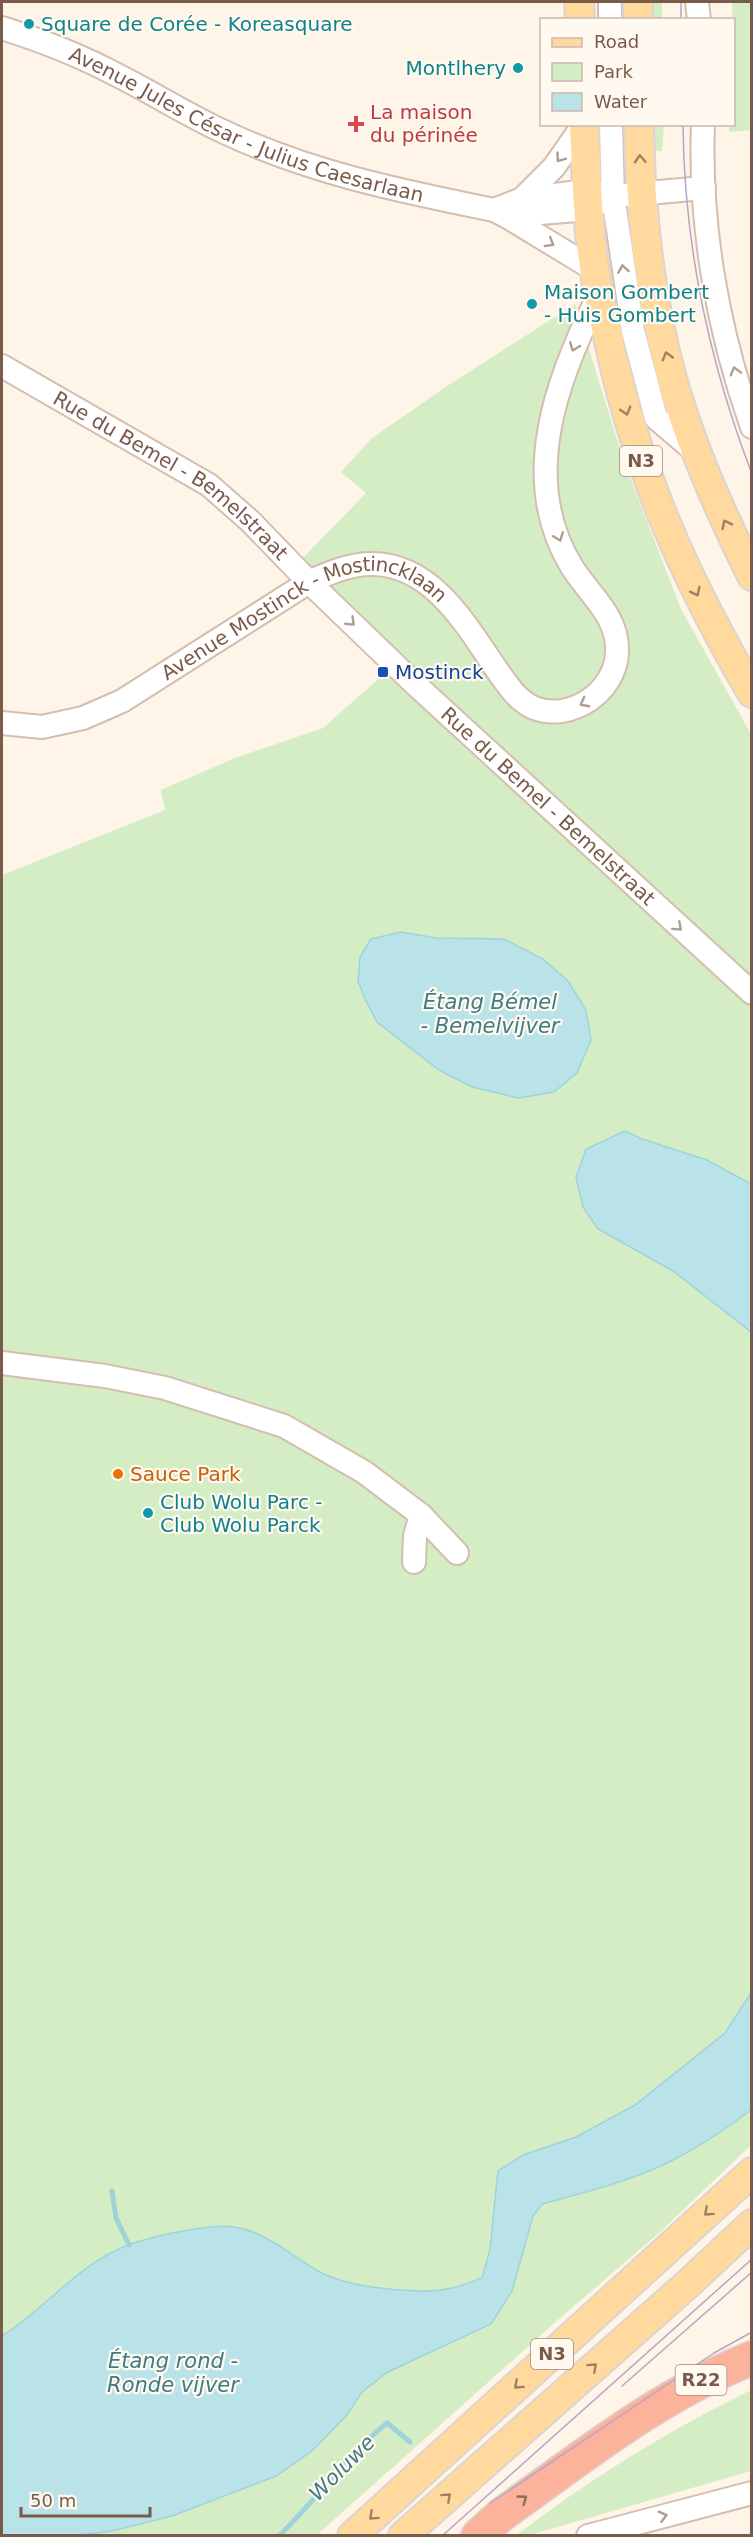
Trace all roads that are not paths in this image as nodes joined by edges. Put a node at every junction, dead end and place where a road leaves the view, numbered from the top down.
1 (580, 2) edge
2 (610, 2) edge
3 (638, 2) edge
4 (697, 2) edge
5 (580, 18) edge
6 (591, 18) edge
7 (610, 18) edge
8 (638, 18) edge
9 (699, 18) edge
10 (2, 28) edge
11 (583, 126) edge
12 (584, 126) edge
13 (611, 126) edge
14 (639, 126) edge
15 (703, 126) edge
16 (704, 188) junction
17 (643, 193) junction
18 (528, 194) junction
19 (596, 199) junction
20 (500, 213) junction
21 (597, 282) junction
22 (2, 366) edge
23 (752, 427) edge
24 (696, 452) junction
25 (752, 576) edge
26 (309, 582) junction
27 (752, 693) edge
28 (2, 723) edge
29 (752, 993) edge
30 (2, 1362) edge
31 (421, 1515) junction
32 (457, 1553) dead end
33 (414, 1562) dead end
34 (752, 2172) edge
35 (752, 2224) edge
36 (752, 2358) edge
37 (752, 2493) edge
38 (476, 2531) edge
39 (352, 2535) edge
40 (403, 2535) edge
41 (588, 2535) edge

1 - 5 main road
1 - 6 street
2 - 7 street
3 - 8 main road
4 - 9 street
10 - 20 street, Avenue Jules César - Julius Caesarlaan
11 -> 18 street
12 - 19 main road, N3
13 - 19 street
17 -> 14 main road
15 - 16 street
16 - 17 street, Avenue Jules César - Julius Caesarlaan
23 -> 16 street
17 - 19 street, Avenue Jules César - Julius Caesarlaan
24 -> 17 main road
18 - 19 street, Avenue Jules César - Julius Caesarlaan
18 - 20 street, Avenue Jules César - Julius Caesarlaan
19 - 20 street, Avenue Jules César - Julius Caesarlaan
19 - 21 main road, N3
24 -> 19 street
20 -> 21 street, Avenue Jules César - Julius Caesarlaan
21 -> 26 street, Avenue Mostinck - Mostincklaan
21 -> 27 main road, N3
22 - 26 street, Rue du Bemel - Bemelstraat
25 -> 24 main road
26 - 28 street, Avenue Mostinck - Mostincklaan
26 -> 29 street, Rue du Bemel - Bemelstraat
30 - 31 street
31 - 32 street
31 - 33 street
34 -> 39 main road, N3
40 -> 35 main road, N3
38 -> 36 highway, R22
41 -> 37 street

